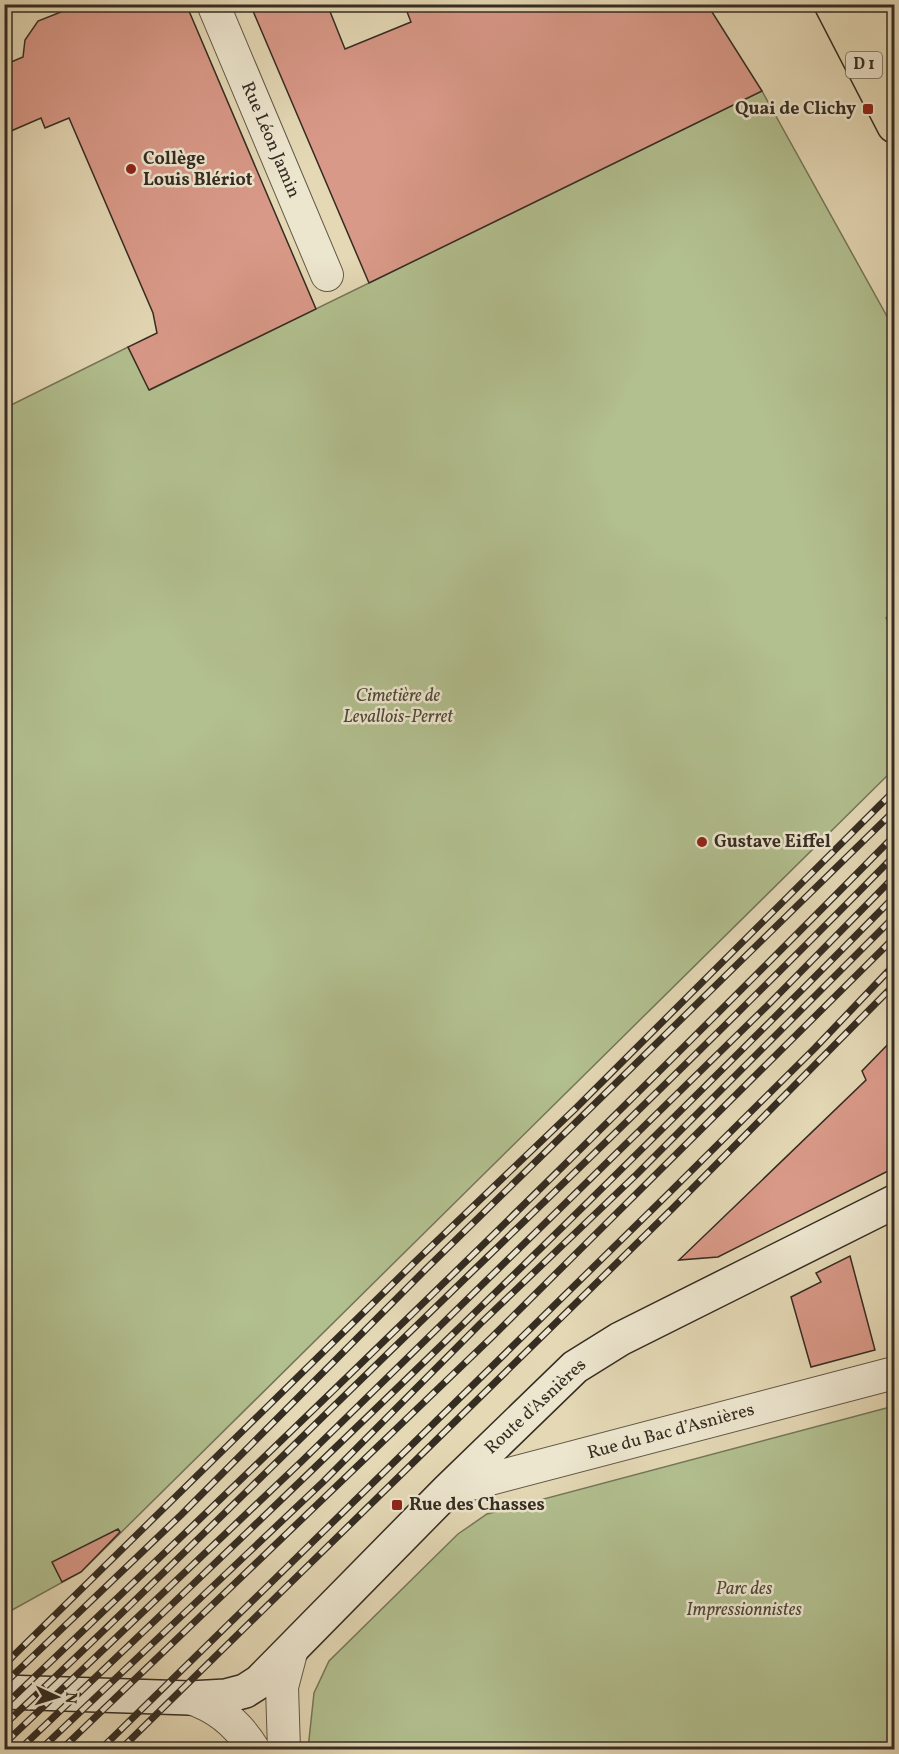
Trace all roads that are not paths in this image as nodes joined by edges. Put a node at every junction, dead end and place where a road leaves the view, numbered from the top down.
1 (213, 4) edge
2 (831, 4) edge
3 (860, 4) edge
4 (890, 4) edge
5 (894, 13) edge
6 (894, 68) edge
7 (894, 126) edge
8 (327, 275) dead end
9 (894, 1202) edge
10 (894, 1373) edge
11 (448, 1490) junction
12 (292, 1649) junction
13 (4, 1692) edge
14 (225, 1706) junction
15 (254, 1749) edge
16 (284, 1749) edge

1 - 8 street, Rue Léon Jamin
2 - 7 main road, D 1
3 - 6 main road, D 1
4 - 5 main road
9 - 11 main road, Route d'Asnières
10 - 11 street, Rue du Bac d’Asnières
11 - 12 main road, Route d'Asnières
12 - 14 main road, Route d'Asnières
12 - 16 street
13 - 14 main road, Route d'Asnières
14 - 15 street

